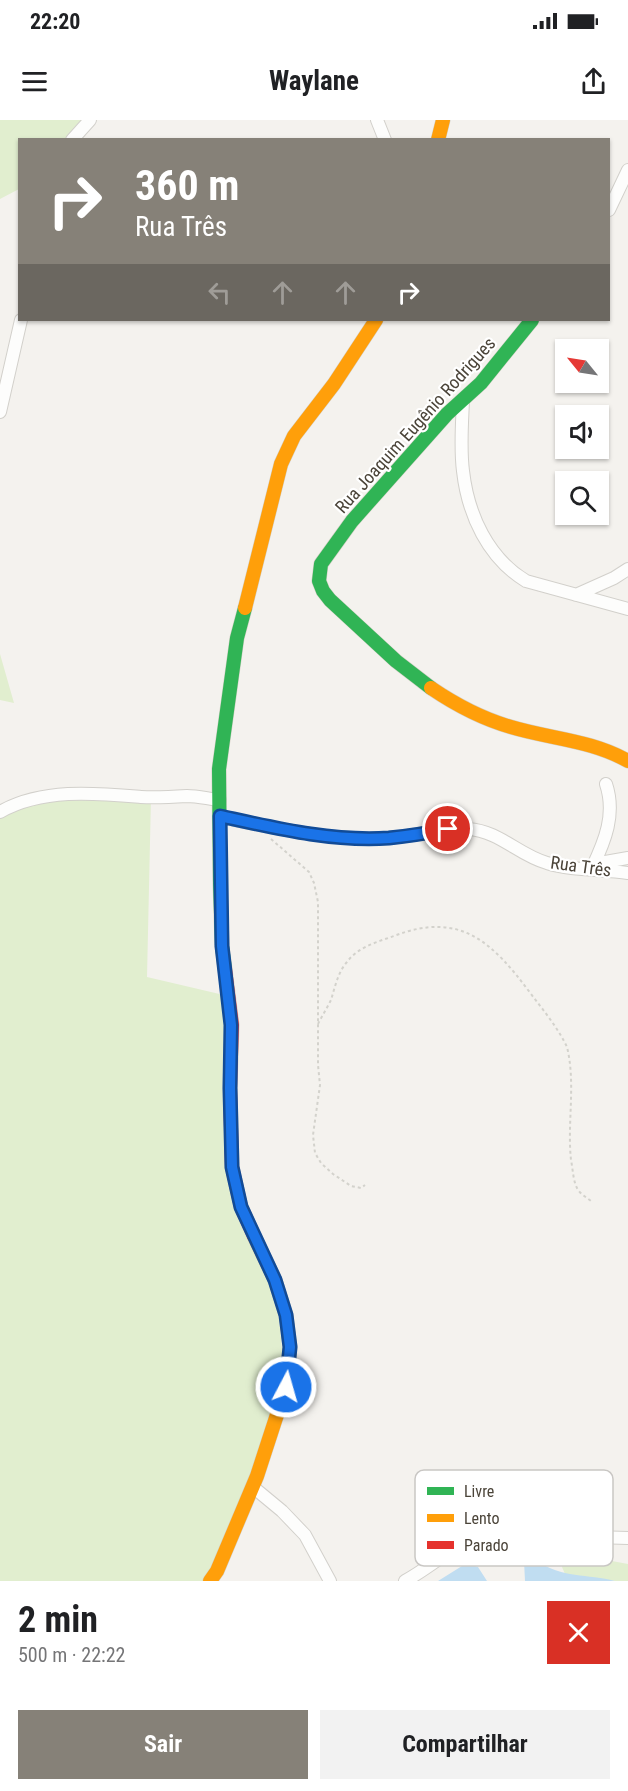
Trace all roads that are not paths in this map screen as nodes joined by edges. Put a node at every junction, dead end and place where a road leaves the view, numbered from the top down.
1 (90, 120) edge
2 (377, 120) edge
3 (443, 120) edge
4 (74, 138) edge
5 (384, 138) edge
6 (438, 138) edge
7 (628, 170) edge
8 (610, 208) edge
9 (21, 321) edge
10 (375, 321) edge
11 (531, 321) edge
12 (463, 401) junction
13 (0, 412) edge
14 (628, 569) edge
15 (576, 594) junction
16 (628, 609) edge
17 (628, 761) edge
18 (606, 784) dead end
19 (220, 800) junction
20 (0, 812) edge
21 (220, 816) junction
22 (628, 858) edge
23 (592, 866) junction
24 (628, 873) edge
25 (253, 1487) junction
26 (613, 1538) edge
27 (628, 1538) edge
28 (431, 1566) edge
29 (210, 1581) edge
30 (330, 1581) edge
31 (405, 1581) edge

1 - 4 street
2 - 5 street
3 - 6 street
7 - 8 street
9 - 13 street
10 - 19 street
11 - 12 street, Rua Joaquim Eugênio Rodrigues
12 - 15 street
12 - 17 street, Rua Joaquim Eugênio Rodrigues
14 - 15 street
15 - 16 street
18 - 23 street
19 - 20 street
19 - 21 street
21 - 23 street, Rua Três
21 - 25 street
22 - 23 street
23 - 24 street, Rua Três
25 - 29 street
25 - 30 street
26 - 27 street
28 - 31 street

